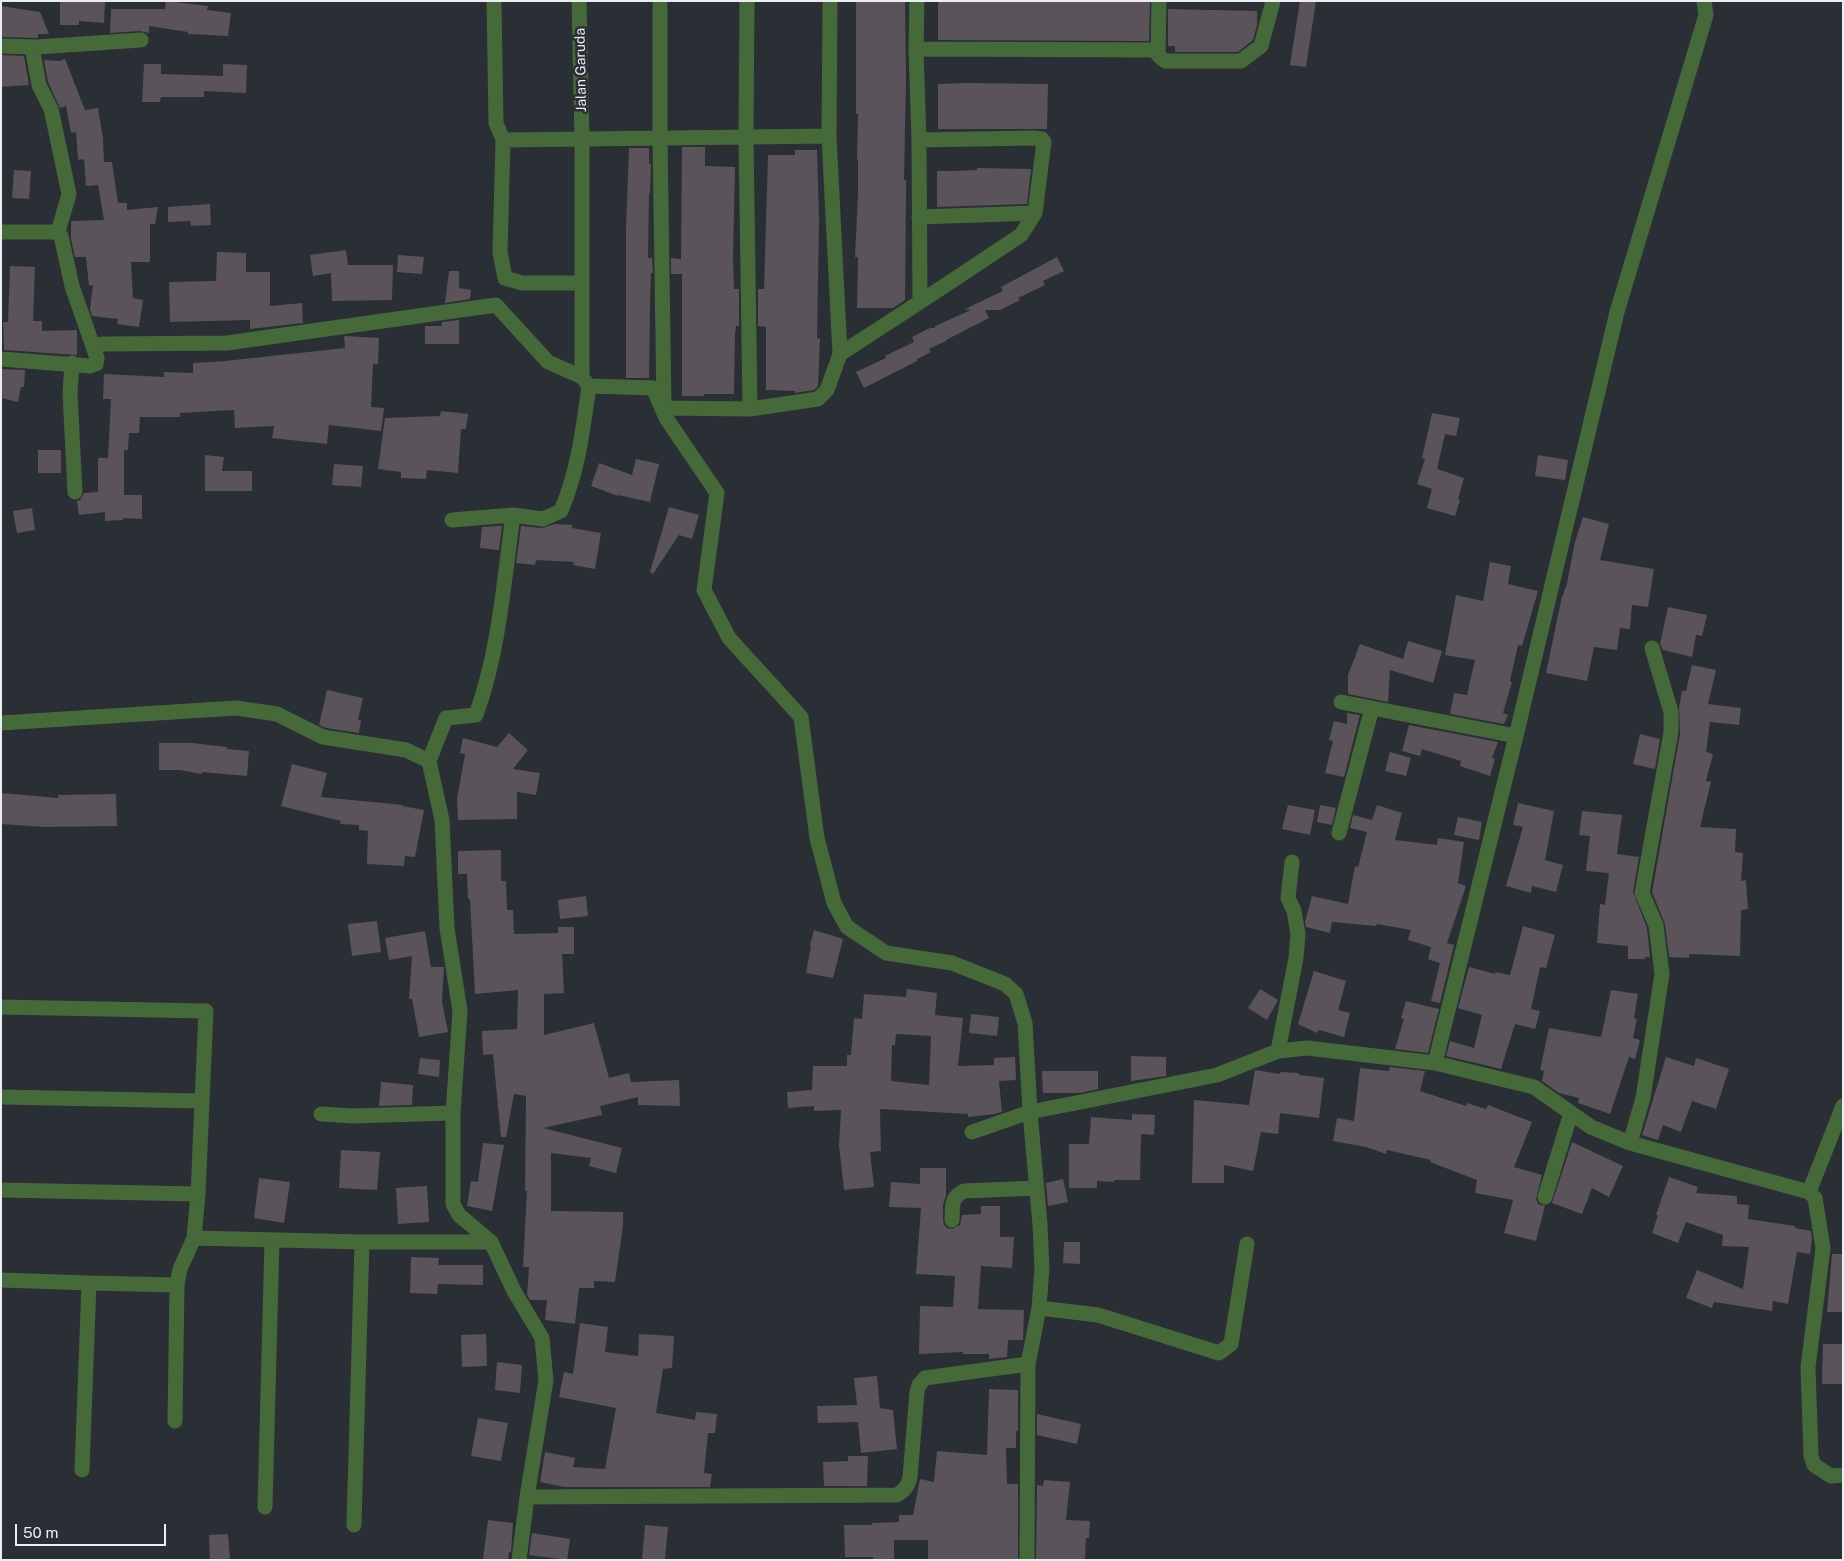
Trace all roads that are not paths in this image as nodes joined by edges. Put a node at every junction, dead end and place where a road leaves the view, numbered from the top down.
1 (494, 1) edge
2 (579, 1) edge
3 (660, 1) edge
4 (747, 1) edge
5 (830, 1) edge
6 (917, 1) edge
7 (1159, 1) edge
8 (1272, 1) edge
9 (1704, 1) edge
10 (141, 40) dead end
11 (1, 46) edge
12 (32, 46) junction
13 (916, 49) junction
14 (1157, 50) junction
15 (829, 136) junction
16 (746, 137) junction
17 (660, 138) junction
18 (582, 139) junction
19 (503, 140) junction
20 (919, 140) junction
21 (1035, 214) junction
22 (919, 217) junction
23 (1, 232) edge
24 (58, 232) junction
25 (582, 283) junction
26 (920, 302) junction
27 (93, 345) junction
28 (840, 354) junction
29 (1, 360) edge
30 (72, 363) junction
31 (586, 382) junction
32 (750, 409) junction
33 (664, 410) junction
34 (75, 492) dead end
35 (513, 515) junction
36 (452, 520) dead end
37 (1652, 648) dead end
38 (1341, 702) dead end
39 (1372, 708) junction
40 (1, 723) edge
41 (1516, 736) junction
42 (429, 761) junction
43 (1339, 833) dead end
44 (1292, 862) dead end
45 (1, 1007) edge
46 (1278, 1051) junction
47 (1435, 1063) junction
48 (1, 1097) edge
49 (202, 1101) junction
50 (1843, 1106) edge
51 (1030, 1112) junction
52 (453, 1113) junction
53 (1571, 1113) junction
54 (321, 1114) dead end
55 (972, 1132) dead end
56 (1630, 1144) junction
57 (1037, 1188) junction
58 (1, 1190) edge
59 (1809, 1192) junction
60 (198, 1194) junction
61 (1545, 1197) dead end
62 (952, 1220) dead end
63 (194, 1238) junction
64 (272, 1240) junction
65 (362, 1242) junction
66 (491, 1242) junction
67 (1247, 1244) dead end
68 (1, 1280) edge
69 (89, 1283) junction
70 (177, 1285) junction
71 (1039, 1308) junction
72 (1028, 1364) junction
73 (175, 1421) dead end
74 (82, 1470) dead end
75 (1843, 1475) edge
76 (527, 1497) junction
77 (265, 1507) dead end
78 (354, 1525) dead end
79 (519, 1560) edge
80 (1027, 1560) edge

1 - 19 street
2 - 18 street, Jalan Garuda
3 - 17 street
4 - 16 street
5 - 15 street
6 - 13 street
7 - 14 street
8 - 14 street
9 - 41 street
10 - 12 street
11 - 12 street
12 - 24 street
13 - 14 street
13 - 20 street
15 - 16 street
15 - 28 street
16 - 17 street
16 - 32 street
17 - 18 street
17 - 33 street
18 - 19 street
18 - 25 street, Jalan Garuda
19 - 25 street
20 - 21 street
20 - 22 street
21 - 22 street
21 - 26 street
22 - 26 street
23 - 24 street
24 - 27 street
25 - 31 street, Jalan Garuda
26 - 28 street
27 - 30 street
27 - 31 street
28 - 32 street
29 - 30 street
30 - 34 street
31 - 33 street
31 - 35 street, Jalan Garuda
32 - 33 street
33 - 51 street
35 - 36 street, Jalan Garuda
35 - 42 street
37 - 56 street
38 - 39 street
39 - 41 street
39 - 43 street
40 - 42 street
41 - 47 street
42 - 52 street
44 - 46 street
45 - 49 street
46 - 47 street
46 - 51 street
47 - 53 street
48 - 49 street
49 - 60 street
50 - 59 street
51 - 55 street
51 - 57 street
52 - 54 street
52 - 66 street
53 - 56 street
53 - 61 street
56 - 59 street
57 - 62 street
57 - 71 street
58 - 60 street
59 - 75 street
60 - 63 street
63 - 64 street
63 - 70 street
64 - 65 street
64 - 77 street
65 - 66 street
65 - 78 street
66 - 76 street
67 - 71 street
68 - 69 street
69 - 70 street
69 - 74 street
70 - 73 street
71 - 72 street
72 - 76 street
72 - 80 street
76 - 79 street

